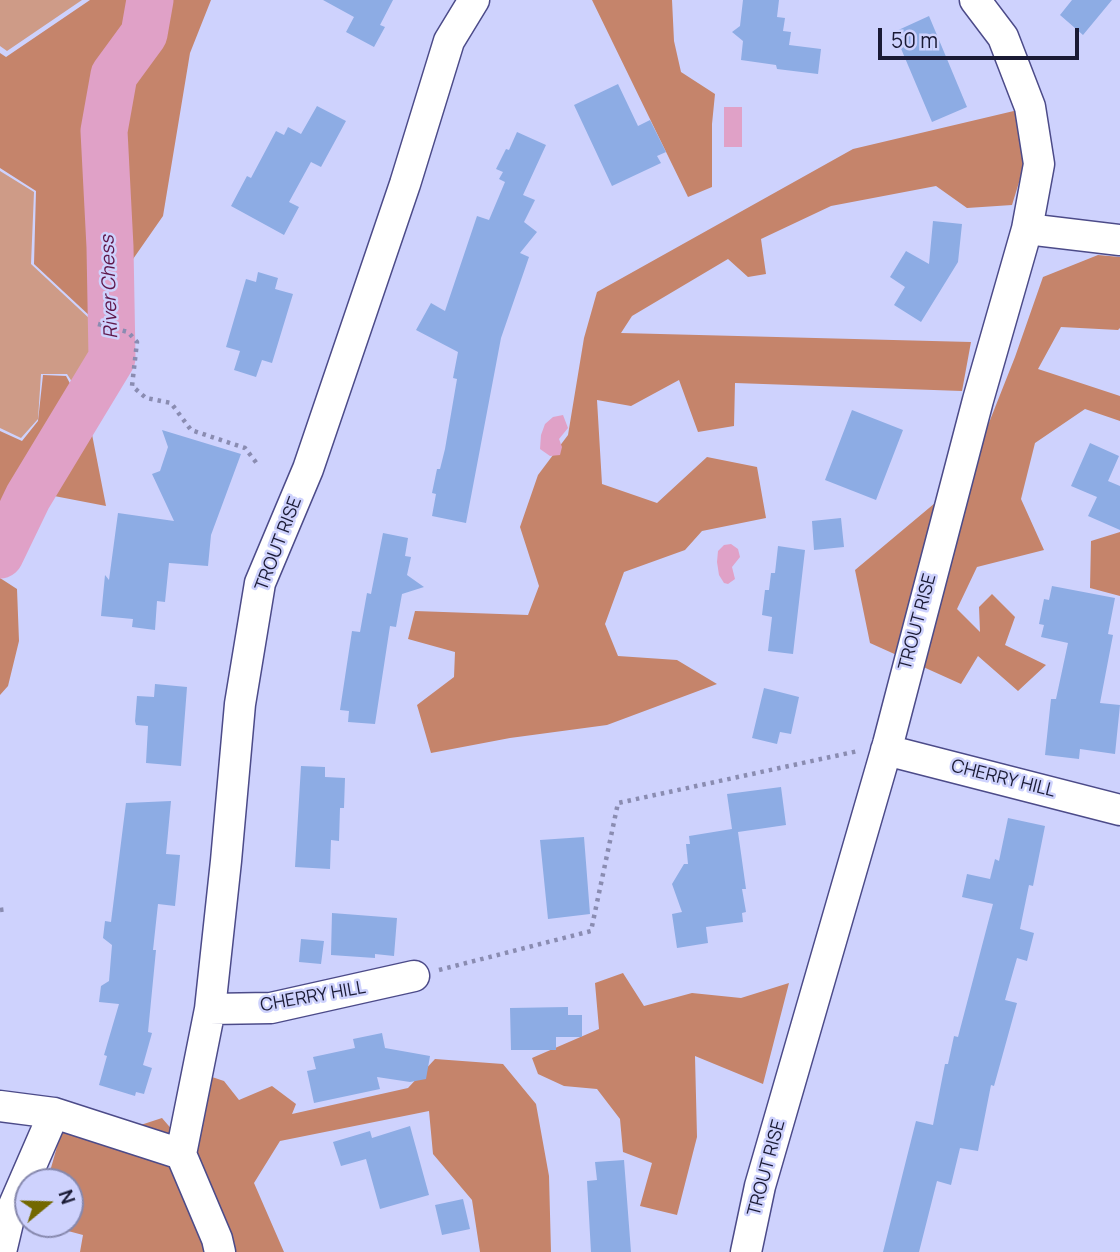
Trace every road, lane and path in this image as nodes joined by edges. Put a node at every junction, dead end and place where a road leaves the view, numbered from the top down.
1 (474, 0) edge
2 (975, 0) edge
3 (1027, 229) junction
4 (1120, 240) edge
5 (98, 324) dead end
6 (258, 465) dead end
7 (887, 747) junction
8 (1120, 810) edge
9 (8, 909) dead end
10 (0, 911) edge
11 (414, 976) joint
12 (210, 1009) junction
13 (0, 1106) edge
14 (54, 1113) junction
15 (181, 1154) junction
16 (1, 1252) edge
17 (220, 1252) edge
18 (746, 1252) edge

1 - 12 street, TROUT RISE
2 - 3 street, TROUT RISE
3 - 4 street
3 - 7 street, TROUT RISE
5 - 6 path
7 - 8 street, CHERRY HILL
7 - 11 path
7 - 18 street, TROUT RISE
9 - 10 path
11 - 12 street, CHERRY HILL
12 - 15 street, TROUT RISE
13 - 14 street
14 - 15 street
14 - 16 street
15 - 17 street

